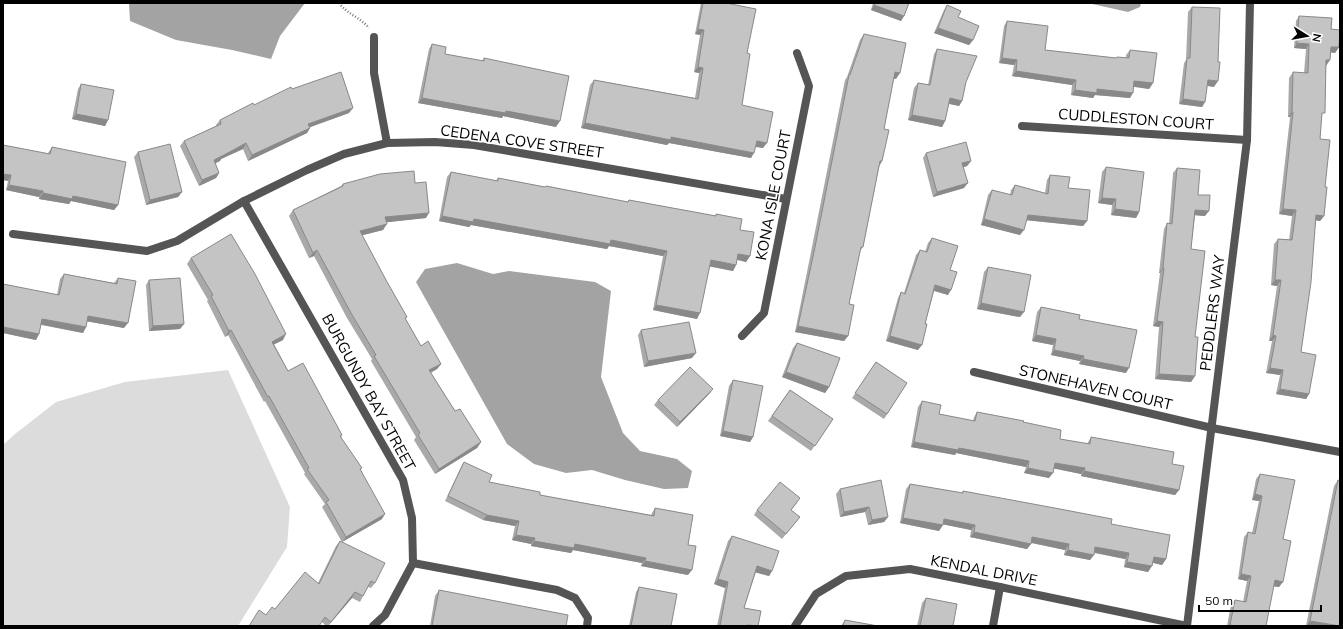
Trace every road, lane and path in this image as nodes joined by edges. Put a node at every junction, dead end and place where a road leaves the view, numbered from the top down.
1 (339, 3) edge
2 (1250, 3) edge
3 (374, 37) joint
4 (798, 53) dead end
5 (1022, 126) dead end
6 (1247, 140) junction
7 (387, 142) junction
8 (786, 199) junction
9 (244, 201) junction
10 (12, 234) dead end
11 (742, 336) dead end
12 (974, 372) dead end
13 (1212, 428) junction
14 (1340, 452) edge
15 (413, 563) junction
16 (1000, 587) junction
17 (373, 626) edge
18 (588, 626) edge
19 (795, 626) edge
20 (993, 626) edge
21 (1187, 626) edge

1 - 3 path
2 - 6 street, PEDDLERS WAY
3 - 7 street
4 - 8 street, KONA ISLE COURT
5 - 6 street, CUDDLESTON COURT
6 - 13 street, PEDDLERS WAY
7 - 8 street, CEDENA COVE STREET
7 - 9 street, CEDENA COVE STREET
8 - 11 street, KONA ISLE COURT
9 - 10 street, CEDENA COVE STREET
9 - 15 street, BURGUNDY BAY STREET
12 - 13 street, STONEHAVEN COURT
13 - 14 street, STONEHAVEN COURT
13 - 21 street, PEDDLERS WAY
15 - 17 street, BURGUNDY BAY STREET
15 - 18 street
16 - 19 street, KENDAL DRIVE
16 - 20 street
16 - 21 street, KENDAL DRIVE

